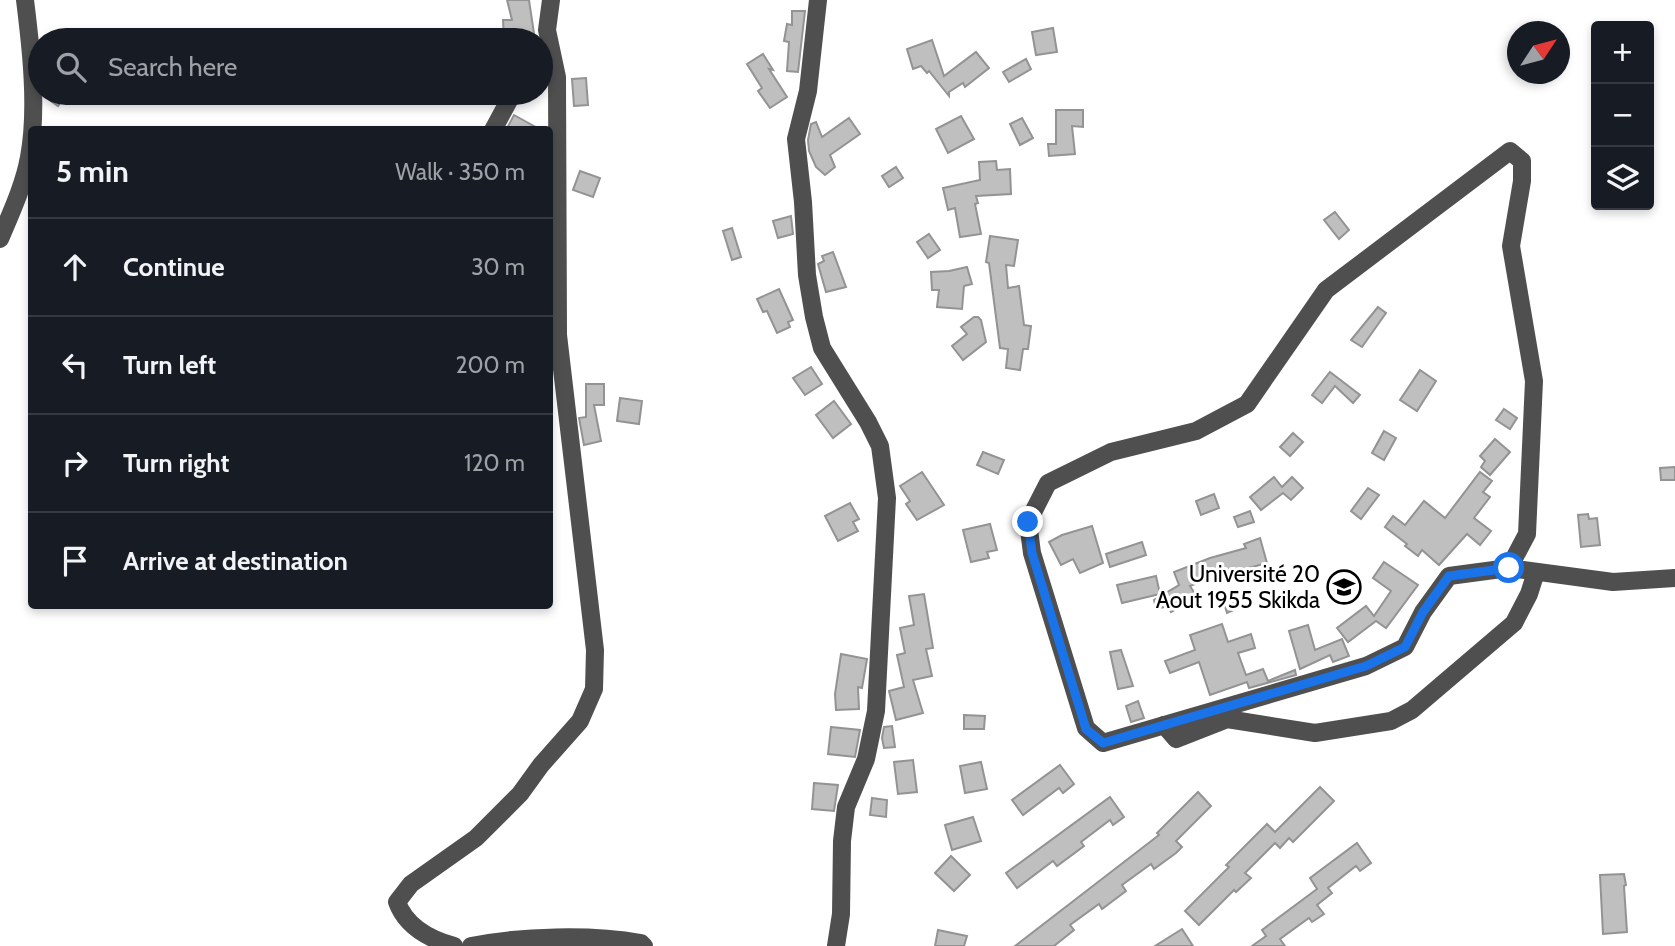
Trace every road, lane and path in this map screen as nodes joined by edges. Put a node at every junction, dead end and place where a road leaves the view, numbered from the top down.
1 (25, 0) edge
2 (551, 0) edge
3 (818, 0) edge
4 (546, 28) edge
5 (28, 33) edge
6 (553, 64) edge
7 (32, 105) edge
8 (506, 105) edge
9 (31, 126) edge
10 (494, 126) edge
11 (28, 160) edge
12 (0, 239) edge
13 (1509, 568) junction
14 (1536, 572) junction
15 (1675, 578) edge
16 (1164, 725) junction
17 (454, 946) edge
18 (471, 946) edge
19 (644, 946) edge
20 (836, 946) edge

1 - 5 street
2 - 4 street
3 - 20 street
6 - 17 street
7 - 9 street
8 - 10 street
11 - 12 street
13 - 14 street
13 - 16 street
13 - 16 street
14 - 15 street
14 - 16 street
18 - 19 street

